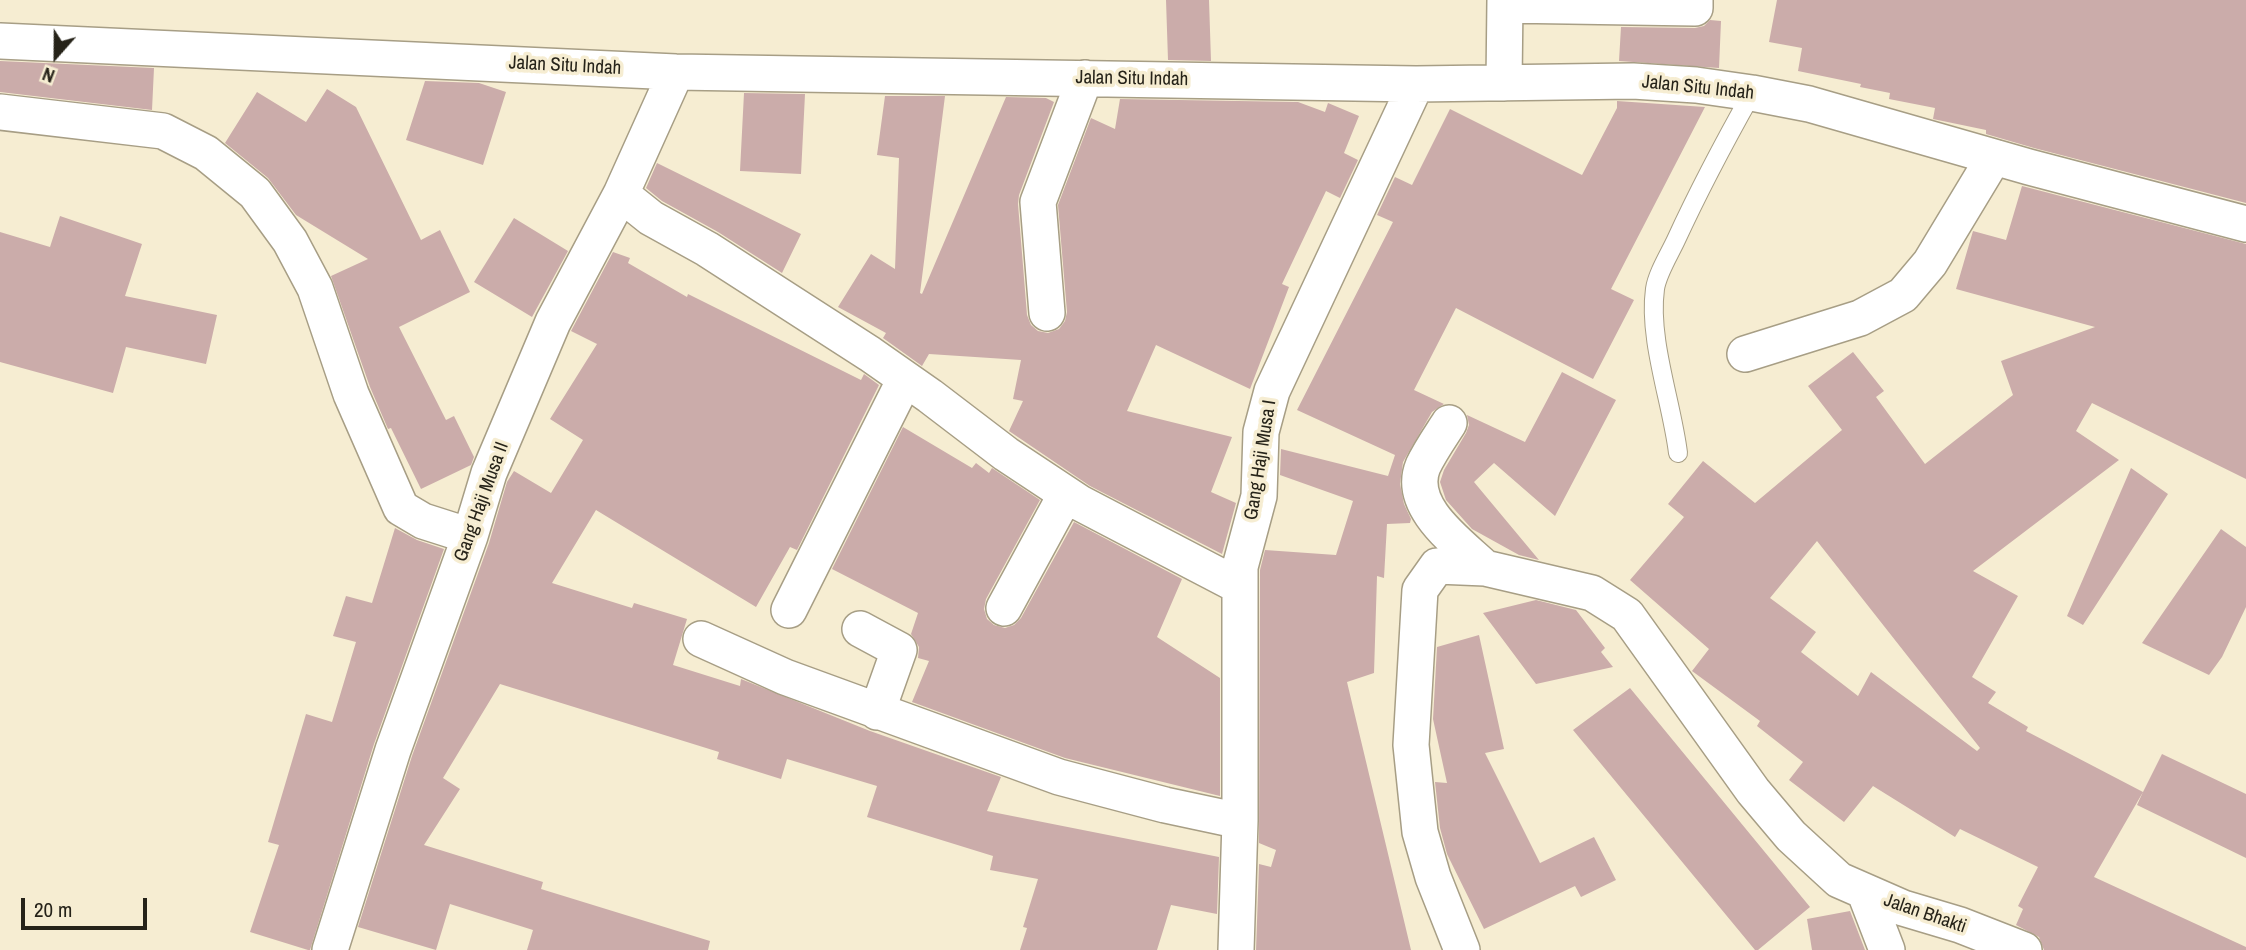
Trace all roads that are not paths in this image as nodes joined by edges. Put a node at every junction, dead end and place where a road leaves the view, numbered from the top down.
1 (1695, 0) edge
2 (1505, 3) edge
3 (0, 41) edge
4 (676, 72) junction
5 (1085, 78) junction
6 (1504, 83) junction
7 (1416, 85) junction
8 (1752, 93) junction
9 (0, 112) edge
10 (1994, 157) junction
11 (621, 194) junction
12 (2246, 224) edge
13 (1047, 313) dead end
14 (1745, 354) dead end
15 (905, 379) junction
16 (1449, 423) dead end
17 (1678, 453) dead end
18 (1066, 494) junction
19 (470, 536) junction
20 (1485, 568) junction
21 (1239, 586) junction
22 (1004, 608) dead end
23 (789, 610) dead end
24 (860, 629) dead end
25 (701, 639) dead end
26 (877, 712) junction
27 (1240, 821) junction
28 (1865, 893) junction
29 (330, 950) edge
30 (1236, 950) edge
31 (1462, 950) edge
32 (1887, 950) edge
33 (2024, 950) edge

1 - 2 street
2 - 6 street
3 - 4 street, Jalan Situ Indah
4 - 5 street, Jalan Situ Indah
4 - 11 street, Gang Haji Musa II
5 - 7 street, Jalan Situ Indah
5 - 13 street
6 - 7 street, Jalan Situ Indah
6 - 8 street, Jalan Situ Indah
7 - 21 street, Gang Haji Musa I
8 - 10 street, Jalan Situ Indah
8 - 17 lane
9 - 19 street
10 - 12 street, Jalan Situ Indah
10 - 14 street
11 - 15 street
11 - 19 street, Gang Haji Musa II
15 - 18 street
15 - 23 street
16 - 20 street
18 - 21 street
18 - 22 street
19 - 29 street, Gang Haji Musa II
20 - 28 street, Jalan Bhakti
20 - 31 street, Jalan Bhakti
21 - 27 street, Gang Haji Musa I
24 - 26 street
25 - 26 street
26 - 27 street
27 - 30 street, Gang Haji Musa I
28 - 32 street
28 - 33 street, Jalan Bhakti

